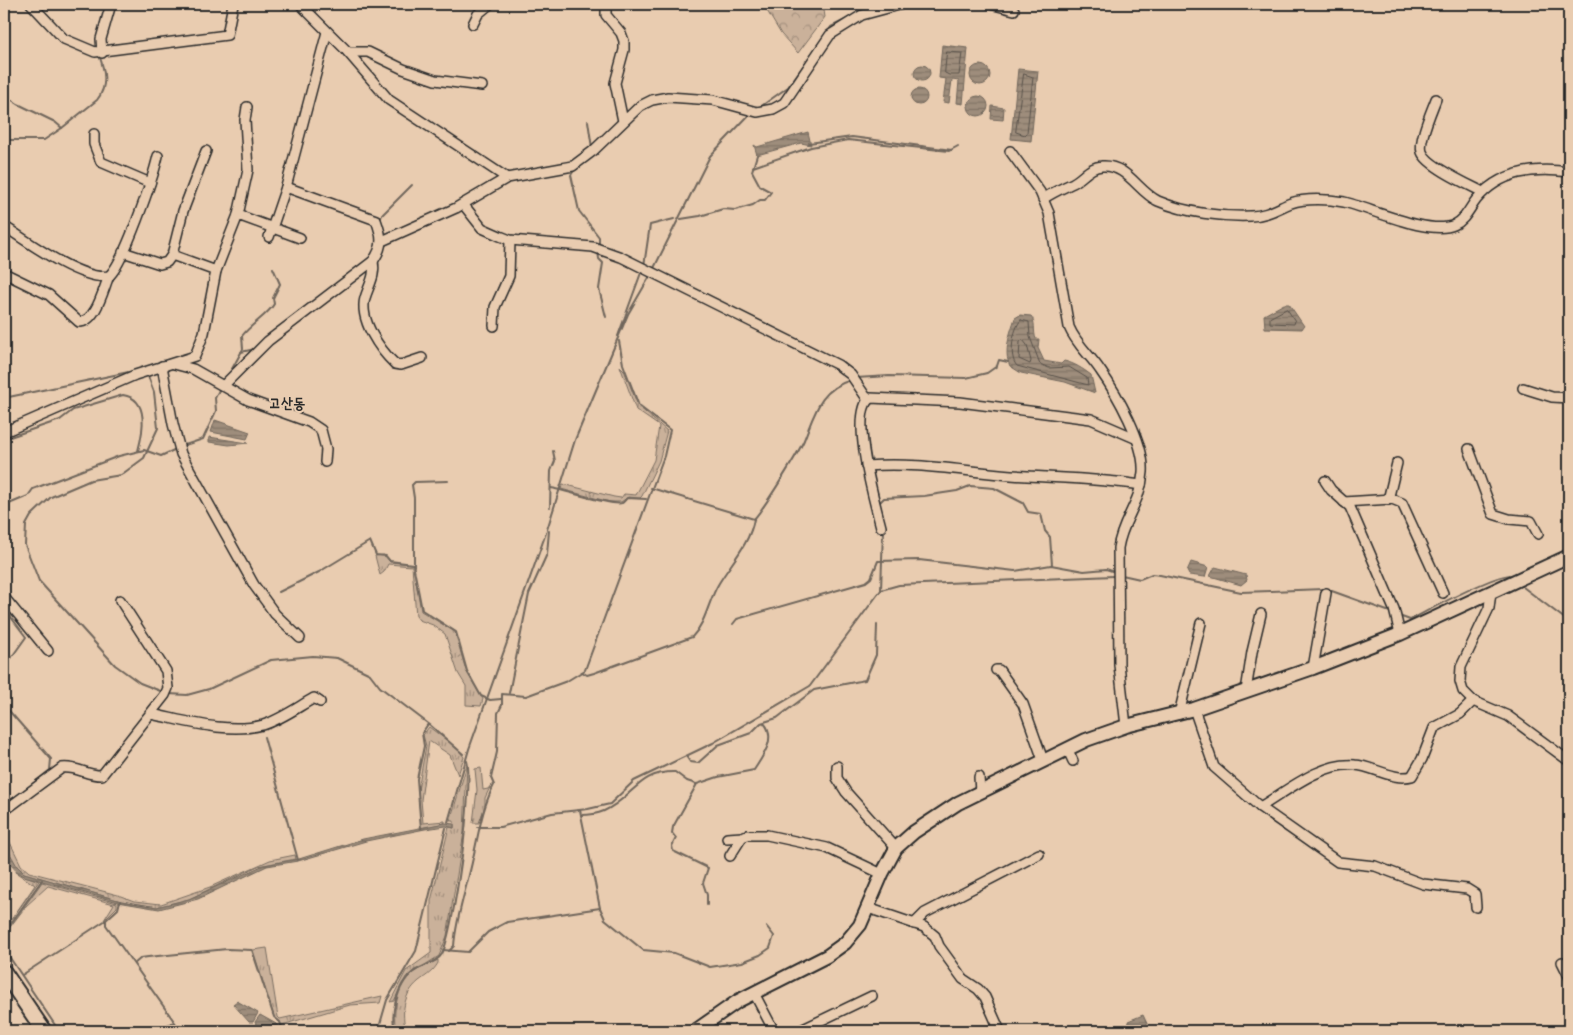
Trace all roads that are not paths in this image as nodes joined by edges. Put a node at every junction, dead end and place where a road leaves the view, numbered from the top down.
1 (31, 4) edge
2 (111, 4) edge
3 (233, 4) edge
4 (300, 4) edge
5 (490, 4) edge
6 (606, 4) edge
7 (903, 4) edge
8 (990, 4) edge
9 (1014, 10) dead end
10 (473, 24) dead end
11 (328, 32) junction
12 (348, 52) junction
13 (102, 53) junction
14 (482, 86) dead end
15 (1436, 99) dead end
16 (247, 107) dead end
17 (623, 121) junction
18 (94, 134) dead end
19 (206, 151) dead end
20 (1010, 151) dead end
21 (158, 156) dead end
22 (1569, 172) edge
23 (507, 178) junction
24 (150, 183) junction
25 (286, 187) junction
26 (1483, 192) junction
27 (1043, 199) junction
28 (463, 204) junction
29 (238, 215) junction
30 (4, 226) edge
31 (272, 227) junction
32 (269, 237) dead end
33 (300, 238) dead end
34 (510, 240) junction
35 (382, 241) junction
36 (123, 252) junction
37 (172, 255) junction
38 (373, 261) junction
39 (216, 271) junction
40 (4, 273) edge
41 (109, 276) junction
42 (494, 326) dead end
43 (422, 358) dead end
44 (174, 364) junction
45 (162, 366) junction
46 (224, 385) junction
47 (1523, 388) dead end
48 (1569, 398) edge
49 (868, 400) junction
50 (4, 432) edge
51 (1135, 438) junction
52 (1469, 450) dead end
53 (325, 462) dead end
54 (1397, 463) dead end
55 (866, 466) junction
56 (1325, 481) dead end
57 (1141, 484) junction
58 (1388, 500) junction
59 (1344, 502) junction
60 (880, 528) dead end
61 (1538, 534) dead end
62 (1569, 556) edge
63 (1491, 592) junction
64 (1326, 593) dead end
65 (1443, 593) dead end
66 (4, 597) edge
67 (120, 600) dead end
68 (1261, 614) dead end
69 (1202, 623) dead end
70 (1400, 634) junction
71 (300, 638) dead end
72 (48, 651) dead end
73 (1313, 668) junction
74 (996, 670) dead end
75 (1246, 691) junction
76 (1473, 701) junction
77 (320, 702) dead end
78 (1194, 709) junction
79 (151, 714) junction
80 (1179, 714) junction
81 (1126, 726) junction
82 (1067, 748) junction
83 (1043, 760) junction
84 (1073, 761) dead end
85 (1569, 761) edge
86 (837, 766) dead end
87 (979, 777) dead end
88 (980, 792) junction
89 (1260, 808) junction
90 (4, 811) edge
91 (742, 837) junction
92 (727, 838) dead end
93 (896, 848) junction
94 (1039, 854) dead end
95 (730, 856) dead end
96 (882, 874) junction
97 (1476, 907) dead end
98 (868, 908) junction
99 (914, 924) junction
100 (1562, 962) dead end
101 (4, 972) edge
102 (1569, 976) edge
103 (754, 993) junction
104 (872, 996) dead end
105 (44, 1031) edge
106 (695, 1031) edge
107 (774, 1031) edge
108 (800, 1031) edge
109 (1000, 1031) edge

1 - 13 street
2 - 13 street
3 - 13 street
4 - 11 street
5 - 10 street
6 - 17 street
7 - 17 street
8 - 9 street
11 - 12 street
11 - 25 street
12 - 14 street
12 - 23 street
15 - 26 street
16 - 29 street
17 - 23 street
18 - 24 street
19 - 37 street
20 - 27 street
21 - 24 street
22 - 26 street
23 - 28 street
24 - 36 street
25 - 31 street
25 - 35 street
26 - 27 street
27 - 51 street
28 - 34 street
28 - 35 street
29 - 31 street
29 - 39 street
30 - 41 street
31 - 32 street
31 - 33 street
34 - 42 street
34 - 49 street
35 - 38 street
36 - 37 street
36 - 41 street
37 - 39 street
38 - 43 street
38 - 46 street
39 - 44 street
40 - 41 street
44 - 45 street
44 - 46 street
45 - 50 street
45 - 71 street
46 - 53 street
47 - 48 street
49 - 51 street
49 - 55 street
51 - 57 street
52 - 61 street
54 - 58 street
55 - 57 street
55 - 60 street
56 - 59 street
57 - 81 street
58 - 59 street
58 - 65 street
59 - 70 street
62 - 63 street
63 - 70 street
63 - 76 street
64 - 73 street
66 - 72 street
67 - 79 street
68 - 75 street
69 - 80 street
70 - 73 street
73 - 75 street
74 - 83 street
75 - 78 street
76 - 85 street
76 - 89 street
77 - 79 street
78 - 80 street
78 - 89 street
79 - 90 street
80 - 81 street
81 - 82 street
82 - 83 street
82 - 84 street
83 - 88 street
86 - 93 street
87 - 88 street
88 - 93 street
89 - 97 street
91 - 92 street
91 - 95 street
91 - 96 street
93 - 96 street
94 - 99 street
96 - 98 street
98 - 99 street
98 - 103 street
99 - 109 street
100 - 102 street
101 - 105 main road
103 - 106 street
103 - 107 street
104 - 108 street

